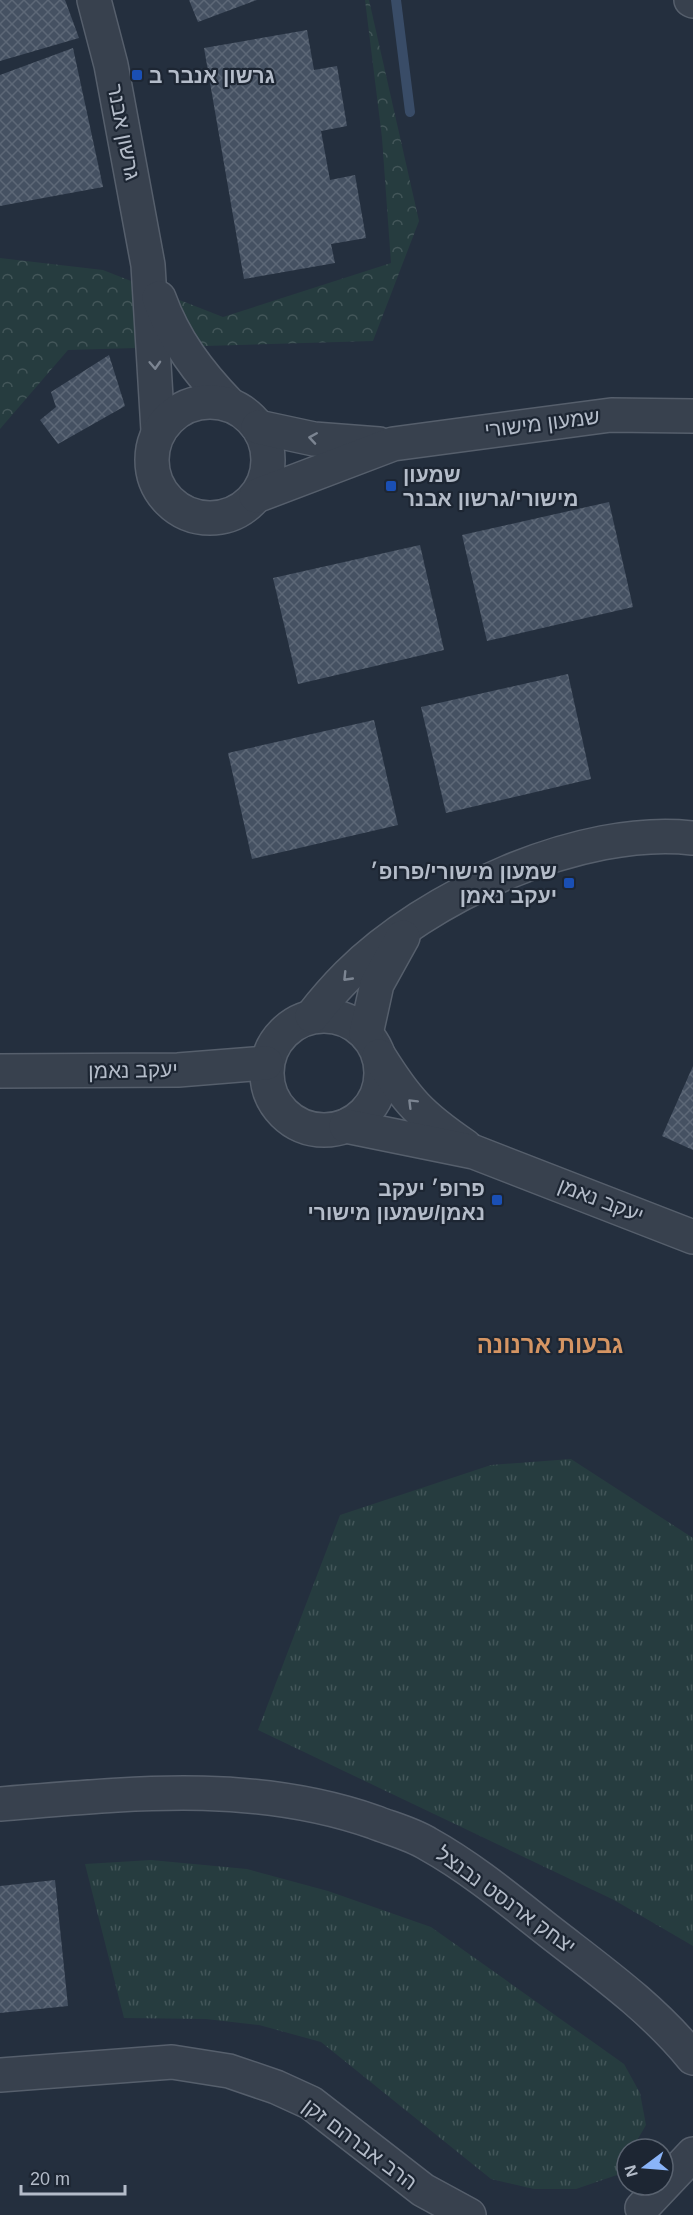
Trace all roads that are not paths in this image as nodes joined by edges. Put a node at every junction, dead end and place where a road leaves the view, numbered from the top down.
1 (94, 0) edge
2 (148, 265) junction
3 (230, 405) junction
4 (693, 416) edge
5 (258, 427) junction
6 (158, 431) junction
7 (393, 444) junction
8 (256, 496) junction
9 (693, 838) edge
10 (409, 928) junction
11 (312, 1016) junction
12 (373, 1045) junction
13 (267, 1063) junction
14 (0, 1071) edge
15 (346, 1126) junction
16 (474, 1152) junction
17 (693, 1237) edge
18 (0, 1804) edge
19 (643, 2004) junction
20 (693, 2027) edge
21 (693, 2058) edge
22 (0, 2075) edge
23 (693, 2154) edge
24 (693, 2183) edge
25 (637, 2212) edge
26 (469, 2215) edge

1 - 2 street, גרשון אבנר
2 - 3 street, גרשון אבנר
2 -> 6 street, גרשון אבנר
3 - 5 street
3 - 6 street
4 - 7 street, שמעון מישורי
7 -> 5 street, שמעון מישורי
5 - 8 street
6 - 8 street
7 - 8 street, שמעון מישורי
9 - 10 street
10 -> 11 street
10 - 12 street
11 - 12 street
11 - 13 street
12 - 15 street
16 -> 12 street, יעקב נאמן
13 - 14 street, יעקב נאמן
13 - 15 street
15 - 16 street, יעקב נאמן
16 - 17 street, יעקב נאמן
18 - 19 street, יצחק ארנסט נבנצל
19 - 20 street, יצחק ארנסט נבנצל
19 - 21 street, יצחק ארנסט נבנצל
22 - 26 street, הרב אברהם זקן
23 - 25 street
24 - 25 street

